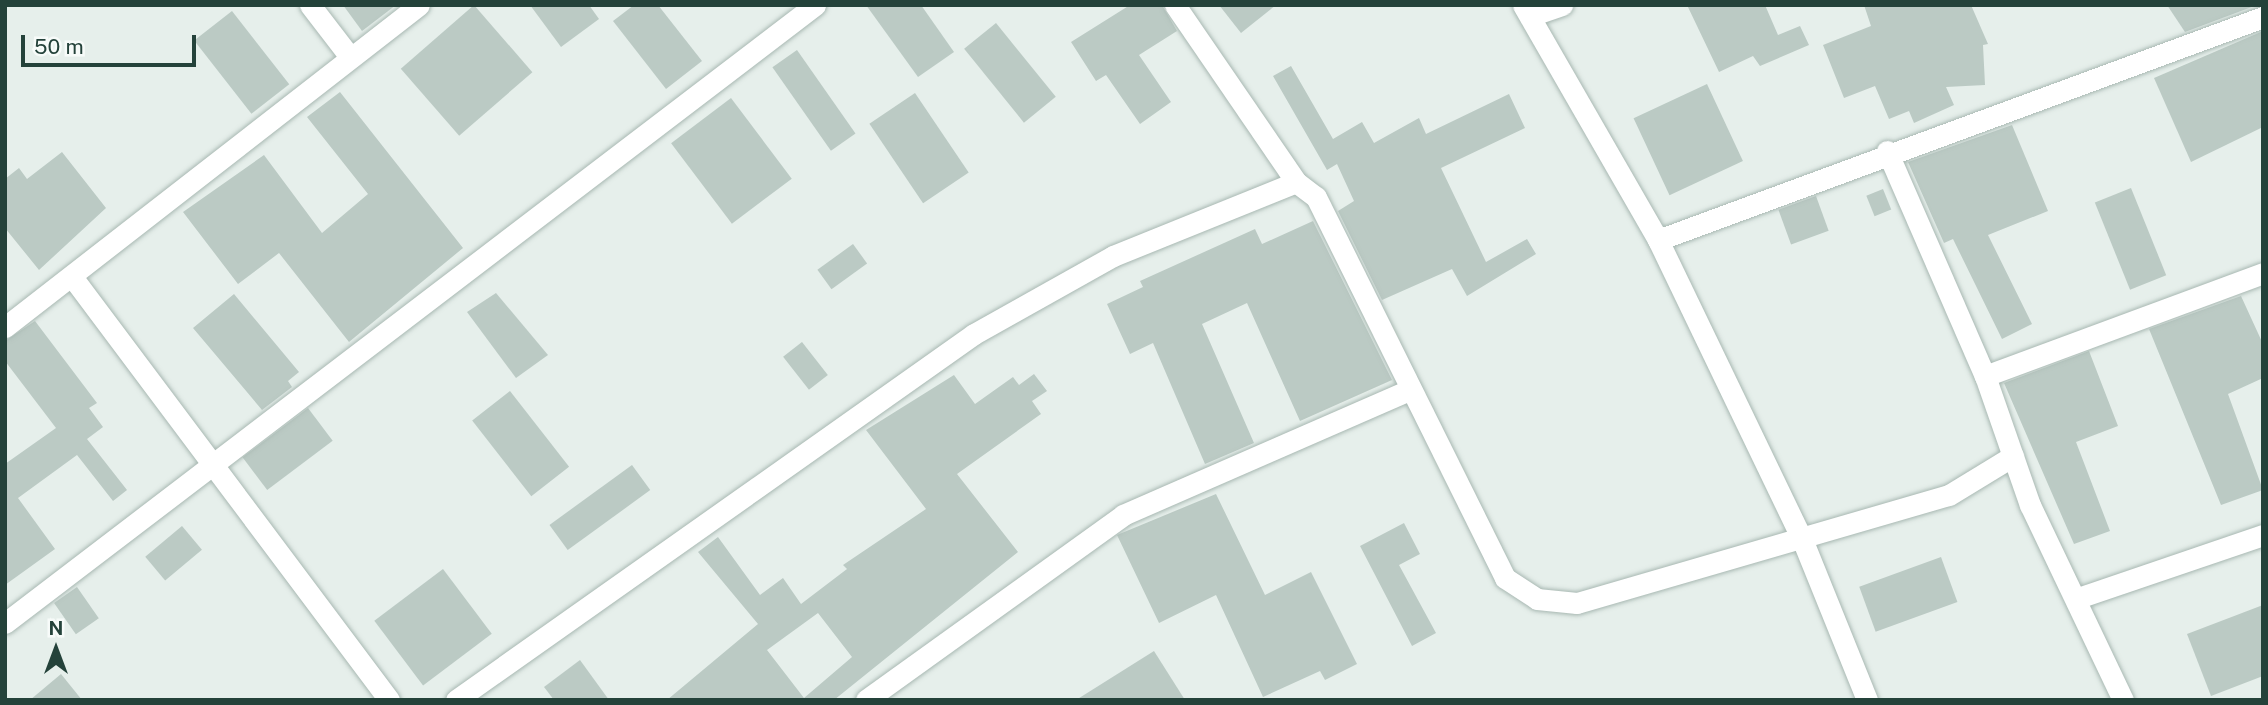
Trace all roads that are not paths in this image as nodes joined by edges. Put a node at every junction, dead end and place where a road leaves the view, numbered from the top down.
1 (310, 5) edge
2 (419, 5) edge
3 (816, 5) edge
4 (1175, 5) edge
5 (1562, 5) edge
6 (1526, 11) edge
7 (2263, 16) edge
8 (350, 57) junction
9 (1887, 151) junction
10 (1296, 182) junction
11 (1658, 240) junction
12 (2263, 273) edge
13 (73, 278) junction
14 (5, 327) edge
15 (1985, 376) junction
16 (1411, 389) junction
17 (2013, 456) junction
18 (215, 462) junction
19 (2263, 535) edge
20 (1802, 539) junction
21 (2078, 598) junction
22 (5, 623) edge
23 (389, 700) edge
24 (456, 700) edge
25 (866, 700) edge
26 (1867, 700) edge
27 (2123, 700) edge

1 - 8 street
2 - 8 street
3 - 18 street
4 - 10 street
5 - 6 street
6 - 11 street
7 - 9 street
8 - 13 street
9 - 11 street
9 - 15 street
10 - 16 street
10 - 24 street
11 - 20 street
12 - 15 street
13 - 14 street
13 - 18 street
15 - 17 street
16 - 20 street
16 - 25 street
17 - 20 street
17 - 21 street
18 - 22 street
18 - 23 street
19 - 21 street
20 - 26 street
21 - 27 street

